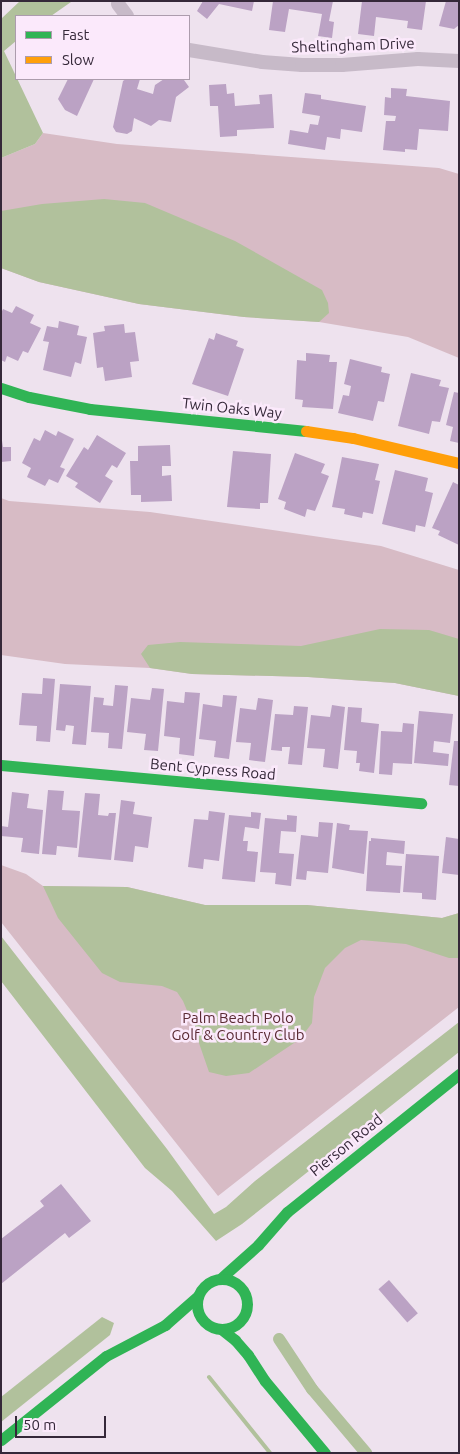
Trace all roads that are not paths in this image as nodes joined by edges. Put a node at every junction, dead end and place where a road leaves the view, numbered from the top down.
1 (115, 2) edge
2 (125, 15) edge
3 (190, 50) edge
4 (459, 61) edge
5 (1, 388) edge
6 (459, 463) edge
7 (1, 765) edge
8 (422, 803) dead end
9 (459, 1074) edge
10 (258, 1245) junction
11 (220, 1279) junction
12 (242, 1289) junction
13 (198, 1296) junction
14 (241, 1320) junction
15 (195, 1323) junction
16 (165, 1325) junction
17 (222, 1329) junction
18 (248, 1355) junction
19 (1, 1440) edge
20 (325, 1453) edge

1 - 2 street
3 - 4 street, Sheltingham Drive
5 - 6 street, Twin Oaks Way
7 - 8 street, Bent Cypress Road
9 - 10 street, Pierson Road
10 - 11 street, Pierson Road
10 - 12 street, Pierson Road
11 - 12 street
11 - 13 street
12 - 14 street
13 - 15 street
13 - 16 street
14 - 17 street
14 - 18 street
15 - 16 street
15 - 17 street
16 - 19 street
17 - 18 street
18 - 20 street

